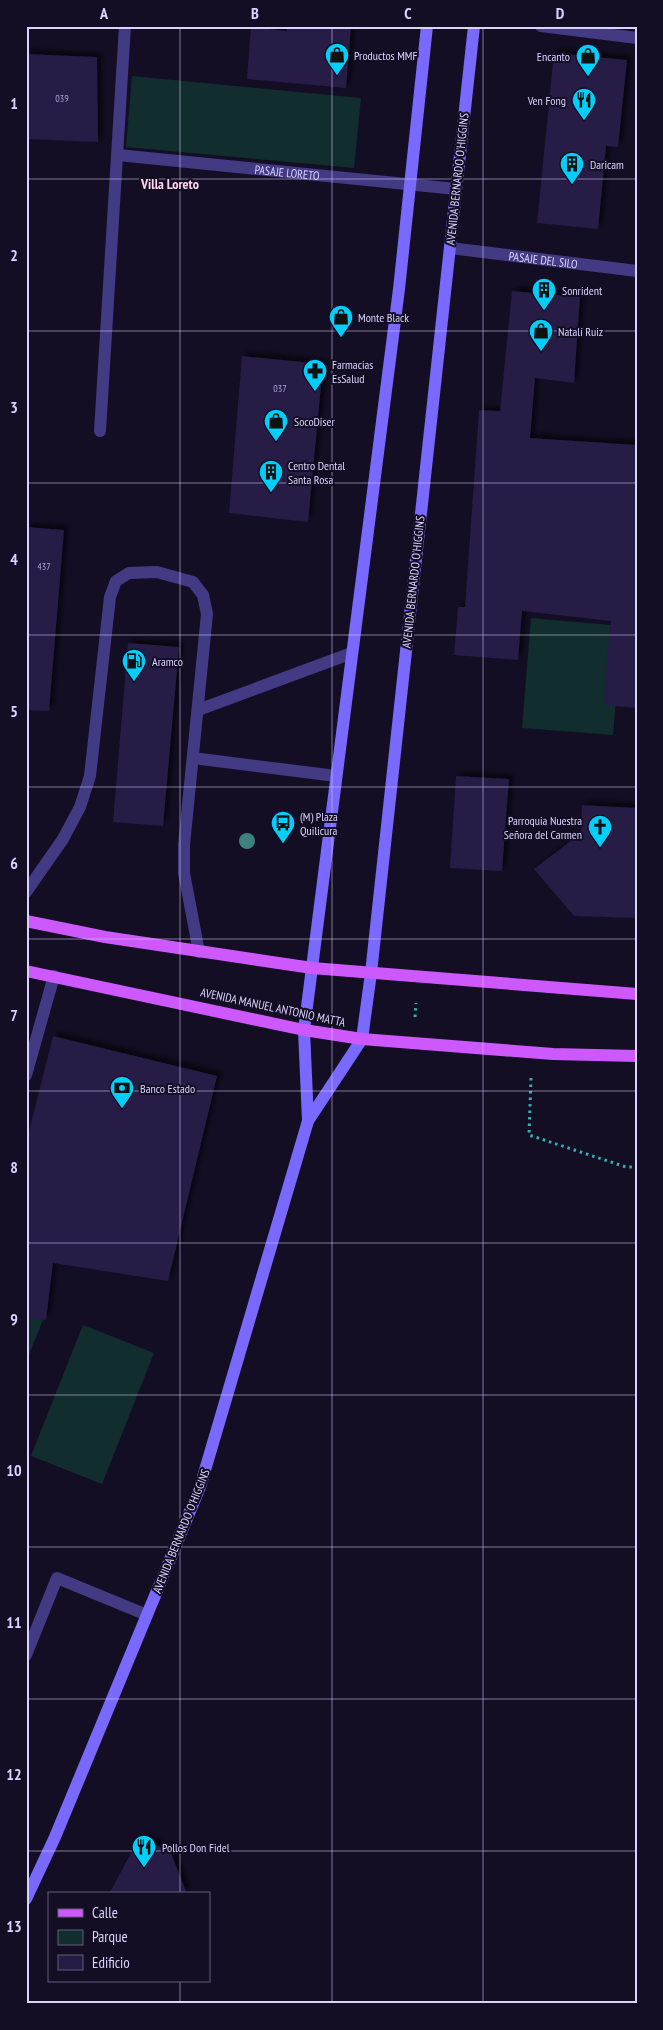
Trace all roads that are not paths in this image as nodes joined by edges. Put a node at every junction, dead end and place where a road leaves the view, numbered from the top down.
1 (126, 26) edge
2 (427, 26) edge
3 (474, 26) edge
4 (541, 26) edge
5 (637, 38) edge
6 (118, 155) junction
7 (410, 185) junction
8 (456, 189) junction
9 (450, 248) junction
10 (637, 271) edge
11 (100, 431) dead end
12 (352, 653) junction
13 (198, 710) junction
14 (193, 758) junction
15 (336, 776) junction
16 (26, 892) edge
17 (26, 921) edge
18 (199, 952) junction
19 (312, 968) junction
20 (26, 971) edge
21 (371, 973) junction
22 (54, 976) junction
23 (637, 994) edge
24 (304, 1030) junction
25 (362, 1039) junction
26 (637, 1056) edge
27 (26, 1075) edge
28 (308, 1122) junction
29 (147, 1614) junction
30 (26, 1655) edge
31 (26, 1899) edge

1 - 6 street
2 - 7 main road, AVENIDA BERNARDO O'HIGGINS
3 - 8 main road, AVENIDA BERNARDO O'HIGGINS
4 - 5 street
6 - 7 street, PASAJE LORETO
6 - 11 street
7 - 8 street, PASAJE LORETO
7 - 12 main road, AVENIDA BERNARDO O'HIGGINS
8 - 9 main road, AVENIDA BERNARDO O'HIGGINS
9 - 10 street, PASAJE DEL SILO
9 - 21 main road, AVENIDA BERNARDO O'HIGGINS
12 - 13 street
12 - 15 main road, AVENIDA BERNARDO O'HIGGINS
13 - 14 street
13 - 16 street
14 - 15 street
14 - 18 street
15 - 19 main road, AVENIDA BERNARDO O'HIGGINS
17 - 18 main road
18 - 19 main road
19 - 21 main road
19 - 24 main road, AVENIDA BERNARDO O'HIGGINS
20 - 22 main road, AVENIDA MANUEL ANTONIO MATTA
21 - 23 main road
21 - 25 main road, AVENIDA BERNARDO O'HIGGINS
22 - 24 main road, AVENIDA MANUEL ANTONIO MATTA
22 - 27 street
24 - 25 main road, AVENIDA MANUEL ANTONIO MATTA
24 - 28 main road, AVENIDA BERNARDO O'HIGGINS
25 - 26 main road, AVENIDA MANUEL ANTONIO MATTA
25 - 28 main road, AVENIDA BERNARDO O'HIGGINS
28 - 29 main road, AVENIDA BERNARDO O'HIGGINS
29 - 30 street
29 - 31 main road, AVENIDA BERNARDO O'HIGGINS

